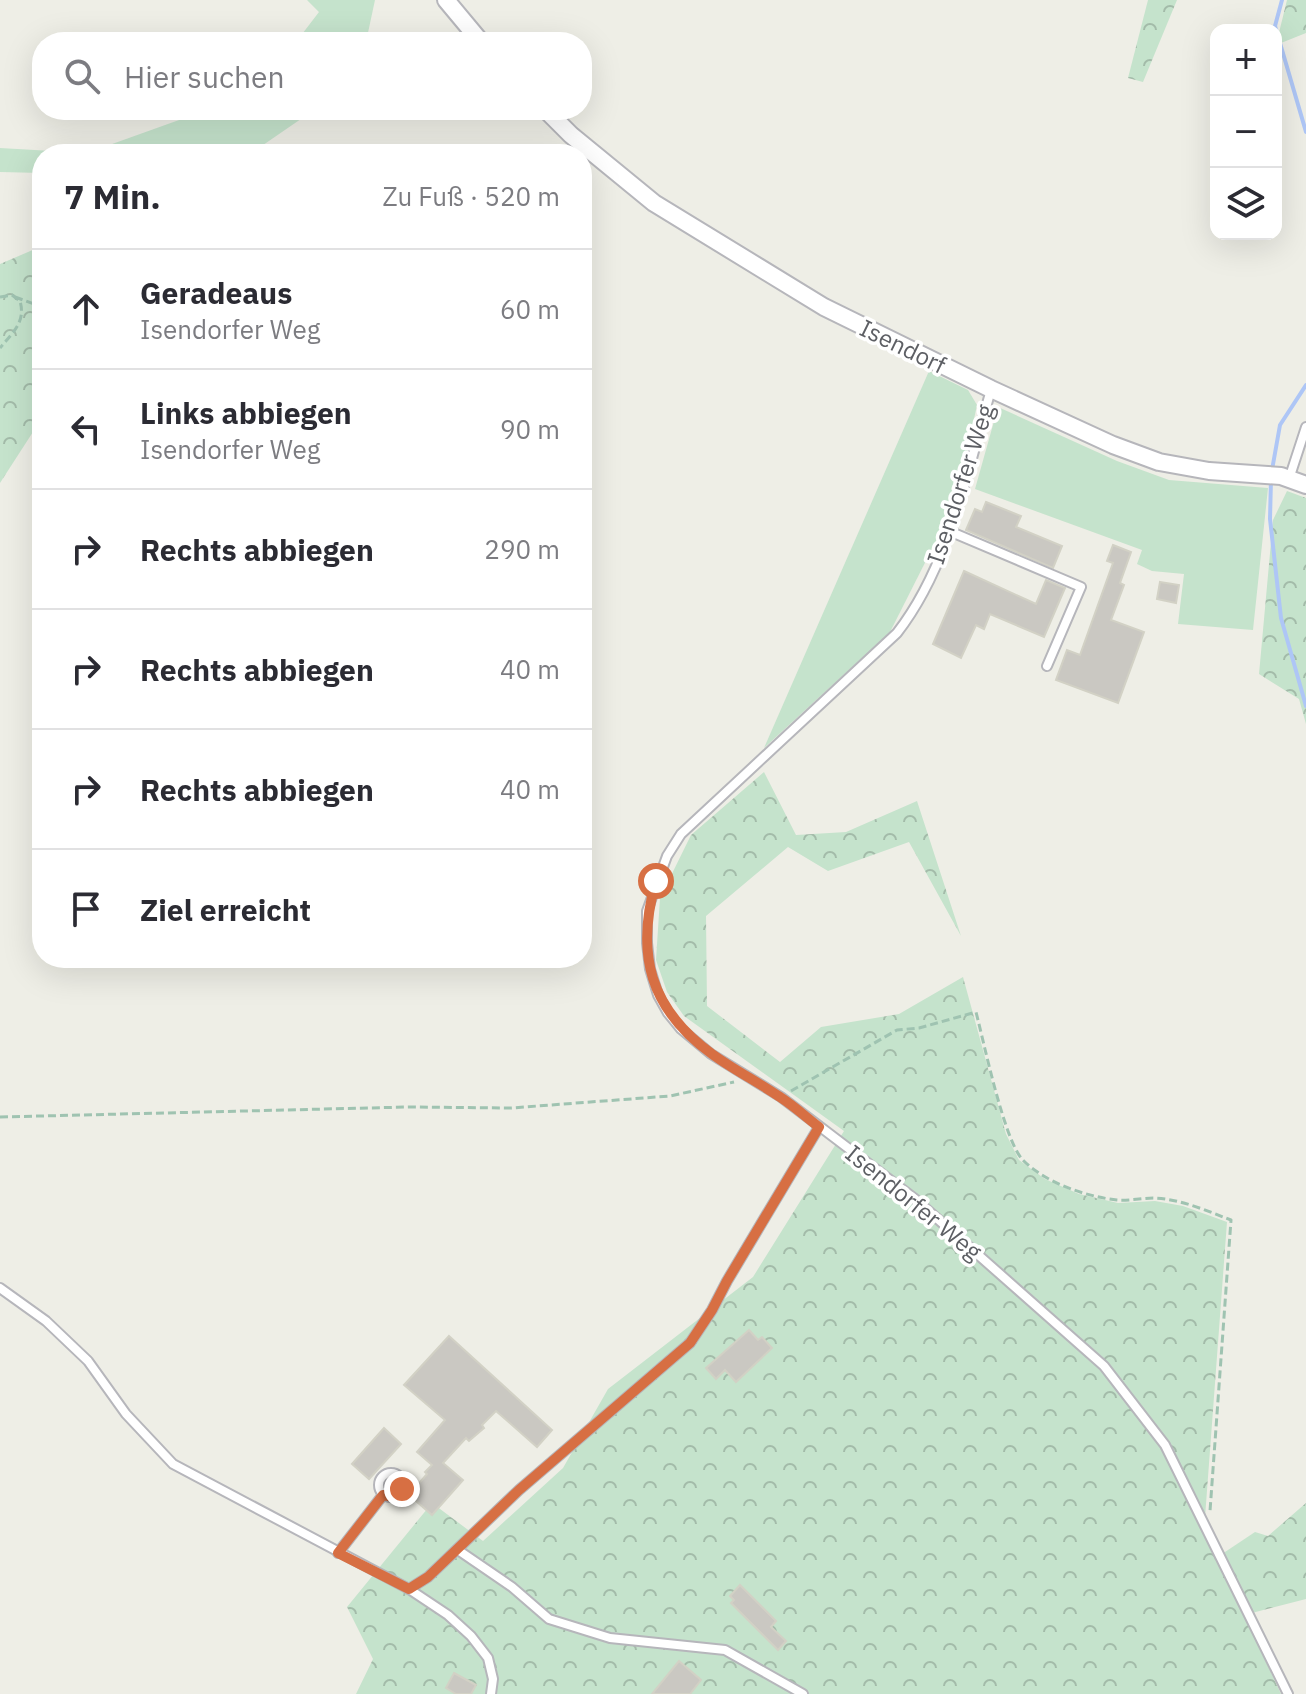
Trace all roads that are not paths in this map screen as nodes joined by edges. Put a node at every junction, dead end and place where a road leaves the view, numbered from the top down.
1 (446, 0) edge
2 (473, 32) edge
3 (556, 120) edge
4 (582, 144) edge
5 (592, 152) edge
6 (991, 389) junction
7 (1306, 427) edge
8 (1285, 477) junction
9 (1306, 485) edge
10 (949, 531) junction
11 (1047, 666) dead end
12 (819, 1127) junction
13 (0, 1288) edge
14 (383, 1495) dead end
15 (458, 1550) junction
16 (338, 1553) junction
17 (409, 1589) junction
18 (491, 1694) edge
19 (803, 1694) edge
20 (1288, 1694) edge

1 - 2 street
3 - 4 street, Isendorf
5 - 6 street, Isendorf
6 - 8 street, Isendorf
6 - 10 lane, Isendorfer Weg
7 - 8 lane
8 - 9 street, Isendorf
10 - 11 lane
10 - 12 lane, Isendorfer Weg
12 - 15 lane
12 - 20 lane, Isendorfer Weg
13 - 16 lane
14 - 16 lane
15 - 17 lane
15 - 19 lane
16 - 17 lane
17 - 18 lane

